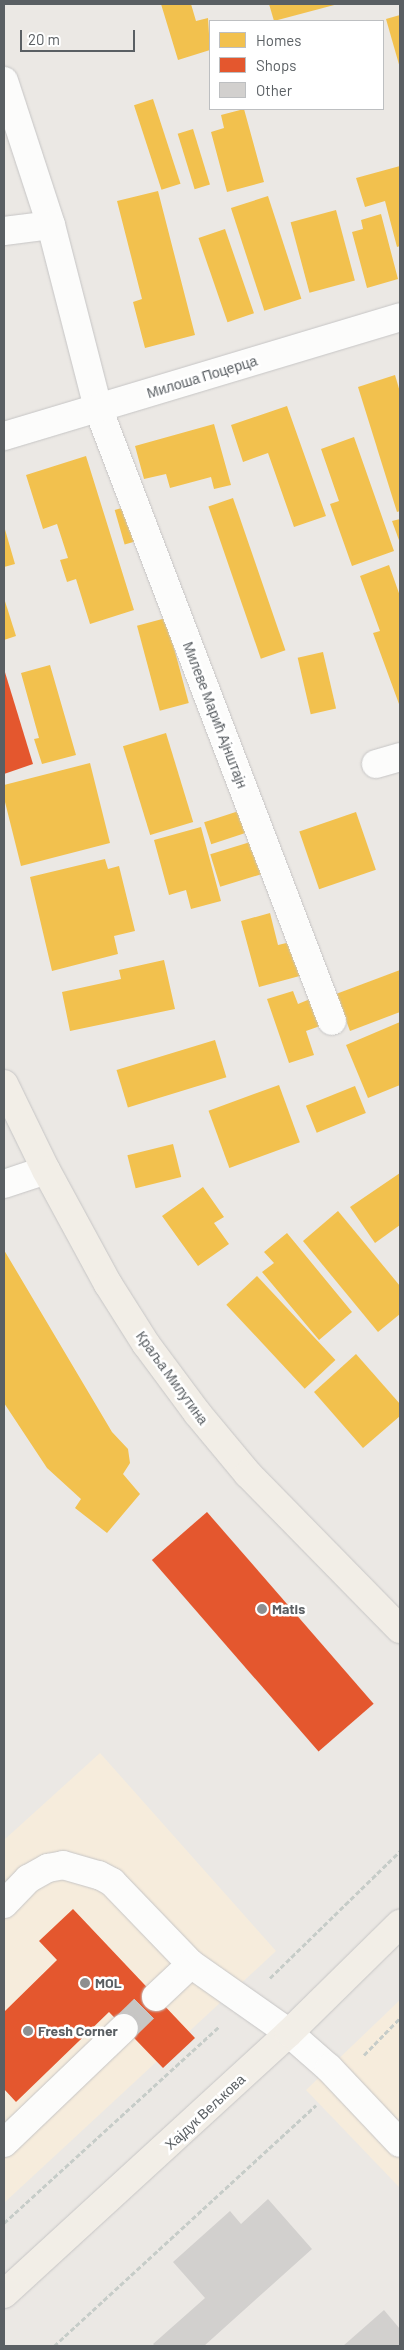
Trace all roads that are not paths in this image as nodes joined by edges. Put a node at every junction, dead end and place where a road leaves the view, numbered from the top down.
1 (4, 81) edge
2 (51, 225) junction
3 (4, 231) edge
4 (400, 317) edge
5 (98, 408) junction
6 (4, 436) edge
7 (332, 1021) dead end
8 (4, 1084) edge
9 (46, 1170) junction
10 (4, 1184) edge
11 (400, 1629) edge
12 (4, 1904) edge
13 (400, 1924) edge
14 (192, 1964) junction
15 (156, 1997) tunnel mouth
16 (124, 2028) tunnel mouth
17 (289, 2034) junction
18 (4, 2143) edge
19 (400, 2143) edge
20 (4, 2294) edge

1 - 2 street, Милеве Марић Ајнштајн
2 - 3 street
2 - 5 street, Милеве Марић Ајнштајн
4 - 5 street, Милоша Поцерца
5 - 6 street, Милоша Поцерца
5 - 7 street, Милеве Марић Ајнштајн
8 - 9 main road, Краља Милутина
9 - 10 street
9 - 11 main road, Краља Милутина
12 - 14 street
13 - 17 main road, Хајдук Вељкова
14 - 15 street
14 - 17 street
16 - 18 street
17 - 19 street
17 - 20 main road, Хајдук Вељкова

